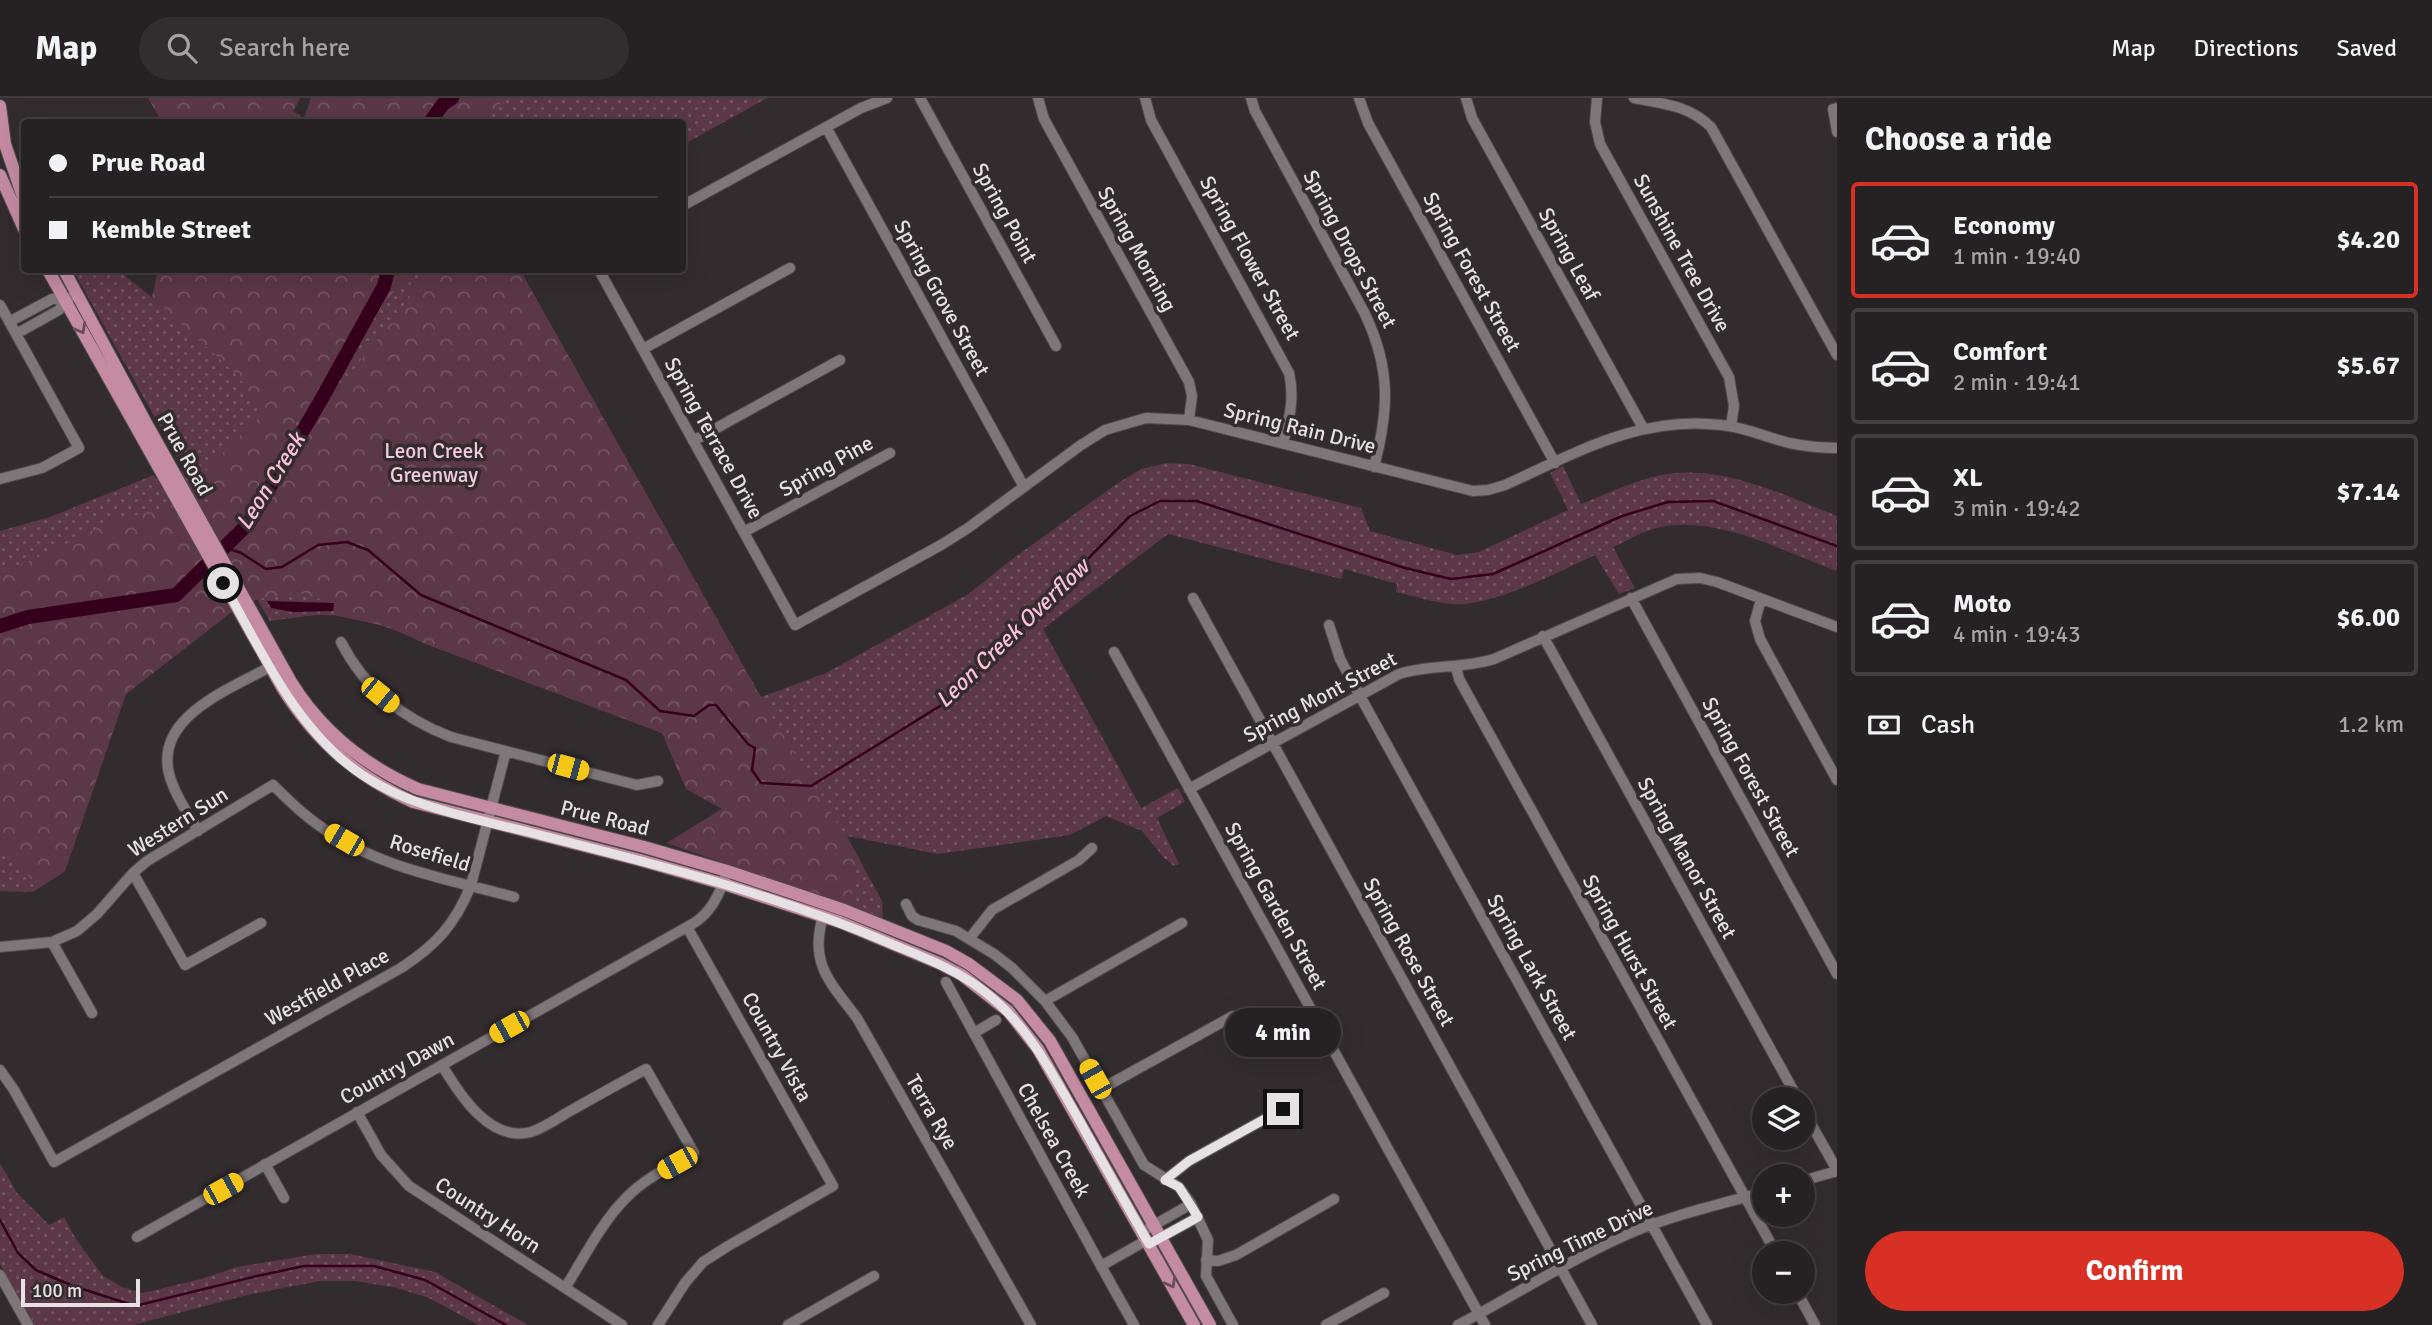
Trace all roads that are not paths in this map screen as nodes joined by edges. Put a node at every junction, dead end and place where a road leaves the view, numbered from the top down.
1 (887, 98) edge
2 (920, 98) edge
3 (1038, 98) edge
4 (1144, 98) edge
5 (1251, 98) edge
6 (1359, 98) edge
7 (1465, 98) edge
8 (1597, 98) edge
9 (1634, 98) edge
10 (0, 106) edge
11 (1835, 108) edge
12 (826, 127) junction
13 (1837, 132) edge
14 (0, 175) edge
15 (21, 191) edge
16 (686, 204) edge
17 (21, 222) edge
18 (790, 268) dead end
19 (50, 273) edge
20 (66, 273) edge
21 (601, 273) edge
22 (79, 296) junction
23 (65, 300) junction
24 (0, 305) edge
25 (9, 321) junction
26 (16, 334) junction
27 (1056, 346) dead end
28 (643, 349) junction
29 (1837, 355) edge
30 (840, 360) dead end
31 (1189, 420) junction
32 (1731, 426) junction
33 (1643, 428) junction
34 (693, 441) junction
35 (1283, 443) junction
36 (1837, 448) edge
37 (890, 453) dead end
38 (1555, 463) junction
39 (1374, 467) junction
40 (167, 472) junction
41 (0, 480) edge
42 (1024, 487) junction
43 (744, 533) junction
44 (1193, 598) dead end
45 (1631, 598) junction
46 (1761, 599) junction
47 (794, 625) joint
48 (1329, 625) dead end
49 (1837, 627) edge
50 (1543, 636) junction
51 (341, 642) dead end
52 (1114, 652) dead end
53 (274, 664) junction
54 (1456, 667) junction
55 (1360, 696) junction
56 (1273, 745) junction
57 (506, 751) junction
58 (1837, 780) edge
59 (658, 781) dead end
60 (273, 785) joint
61 (1189, 789) junction
62 (489, 816) junction
63 (198, 831) junction
64 (1092, 848) dead end
65 (133, 873) junction
66 (725, 877) junction
67 (471, 885) junction
68 (514, 897) dead end
69 (906, 904) dead end
70 (823, 916) junction
71 (261, 923) dead end
72 (1182, 923) dead end
73 (687, 927) junction
74 (970, 938) junction
75 (52, 942) junction
76 (0, 947) edge
77 (1837, 974) edge
78 (946, 982) dead end
79 (1045, 1001) junction
80 (92, 1013) dead end
81 (1233, 1016) dead end
82 (996, 1020) dead end
83 (974, 1033) junction
84 (1050, 1041) junction
85 (1038, 1049) junction
86 (442, 1065) junction
87 (0, 1070) edge
88 (1790, 1087) edge
89 (1101, 1089) junction
90 (1283, 1109) dead end
91 (357, 1112) junction
92 (1815, 1131) edge
93 (265, 1164) junction
94 (1837, 1171) edge
95 (1815, 1177) edge
96 (1165, 1180) junction
97 (1752, 1195) edge
98 (1745, 1197) junction
99 (285, 1198) dead end
100 (1334, 1199) dead end
101 (1191, 1204) junction
102 (1172, 1215) junction
103 (1198, 1217) junction
104 (1652, 1224) junction
105 (1154, 1225) junction
106 (1178, 1228) junction
107 (137, 1237) dead end
108 (1150, 1238) junction
109 (1769, 1241) edge
110 (1206, 1260) junction
111 (1101, 1266) junction
112 (1561, 1269) junction
113 (0, 1275) edge
114 (874, 1276) dead end
115 (565, 1288) junction
116 (1384, 1293) dead end
117 (1804, 1304) edge
118 (1479, 1314) junction
119 (28, 1325) edge
120 (622, 1325) edge
121 (658, 1325) edge
122 (788, 1325) edge
123 (1031, 1325) edge
124 (1134, 1325) edge
125 (1194, 1325) edge
126 (1210, 1325) edge
127 (1233, 1325) edge
128 (1326, 1325) edge
129 (1458, 1325) edge
130 (1485, 1325) edge
131 (1592, 1325) edge
132 (1707, 1325) edge
133 (1815, 1325) edge

1 - 12 street
2 - 27 street, Spring Point
3 - 31 street, Spring Morning
4 - 35 street, Spring Flower Street
5 - 39 street, Spring Drops Street
6 - 38 street, Spring Forest Street
7 - 33 street, Spring Leaf
8 - 32 street, Sunshine Tree Drive
9 - 29 street
10 - 15 main road
11 - 13 street
12 - 16 street
12 - 42 street, Spring Grove Street
14 - 17 main road
18 - 28 street
19 - 23 main road, Prue Road
20 - 22 main road, Prue Road
21 - 28 street, Spring Terrace Drive
22 - 23 street
22 - 40 main road, Prue Road
23 - 25 street
23 - 26 street
23 -> 40 main road, Prue Road
24 - 25 street
25 - 26 street
26 - 41 street
28 - 34 street, Spring Terrace Drive
30 - 34 street
31 - 35 street, Spring Rain Drive
31 - 42 street, Spring Rain Drive
32 - 33 street, Spring Rain Drive
32 - 36 street, Spring Rain Drive
33 - 38 street, Spring Rain Drive
34 - 43 street, Spring Terrace Drive
35 - 39 street, Spring Rain Drive
37 - 43 street, Spring Pine
38 - 39 street, Spring Rain Drive
40 - 53 main road, Prue Road
42 - 47 street, Spring Rain Drive
43 - 47 street, Spring Terrace Drive
44 - 56 street, Spring Rose Street
45 - 46 street, Spring Mont Street
45 - 50 street, Spring Mont Street
45 - 77 street, Spring Forest Street
46 - 49 street, Spring Mont Street
46 - 58 street
48 - 55 street, Spring Lark Street
50 - 54 street, Spring Mont Street
50 - 88 street, Spring Manor Street
51 - 57 street
52 - 61 street, Spring Garden Street
53 - 62 main road, Prue Road
53 - 63 street
54 - 55 street, Spring Mont Street
54 - 98 street, Spring Hurst Street
55 - 56 street, Spring Mont Street
55 - 104 street, Spring Lark Street
56 - 61 street, Spring Mont Street
56 - 112 street, Spring Rose Street
57 - 59 street
57 - 62 street, Westfield Place
60 - 63 street, Western Sun
60 - 67 street, Rosefield
61 - 118 street, Spring Garden Street
62 - 66 main road, Prue Road
62 - 67 street, Westfield Place
63 - 65 street, Western Sun
64 - 74 street
65 - 71 street
65 - 75 street, Western Sun
66 - 70 main road, Prue Road
66 - 73 street, Country Dawn
66 - 84 main road, Prue Road
67 - 68 street, Rosefield
67 - 87 street, Westfield Place
69 - 74 street
70 - 85 main road, Prue Road
70 - 123 street, Terra Rye
72 - 79 street
73 - 86 street, Country Dawn
73 - 121 street, Country Vista
74 - 79 street
75 - 76 street, Western Sun
75 - 80 street
78 - 83 street, Chelsea Creek
79 - 89 street
81 - 89 street
82 - 83 street
83 - 111 street, Chelsea Creek
84 - 85 main road
84 - 105 main road, Prue Road
85 - 108 main road, Prue Road
86 - 91 street, Country Dawn
86 - 115 street
89 - 96 street
90 - 96 street
91 - 93 street, Country Dawn
91 - 115 street, Country Horn
92 - 94 street
93 - 99 street
93 - 107 street, Country Dawn
94 - 95 street
96 - 101 street
97 - 98 street, Spring Time Drive
98 - 104 street, Spring Time Drive
98 - 109 street, Spring Hurst Street
100 - 110 street
101 - 102 street
101 - 103 street
102 - 105 street
102 - 106 street
103 - 106 street
103 - 110 street
104 - 112 street, Spring Time Drive
104 - 132 street, Spring Lark Street
105 - 108 main road, Prue Road
106 - 108 street
108 - 111 street
108 -> 125 main road, Prue Road
108 - 126 main road, Prue Road
110 - 127 street
111 - 124 street, Chelsea Creek
112 - 118 street, Spring Time Drive
112 - 131 street, Spring Rose Street
113 - 119 street
114 - 122 street
115 - 120 street, Country Horn
116 - 128 street
117 - 133 street
118 - 129 street, Spring Time Drive
118 - 130 street, Spring Garden Street

